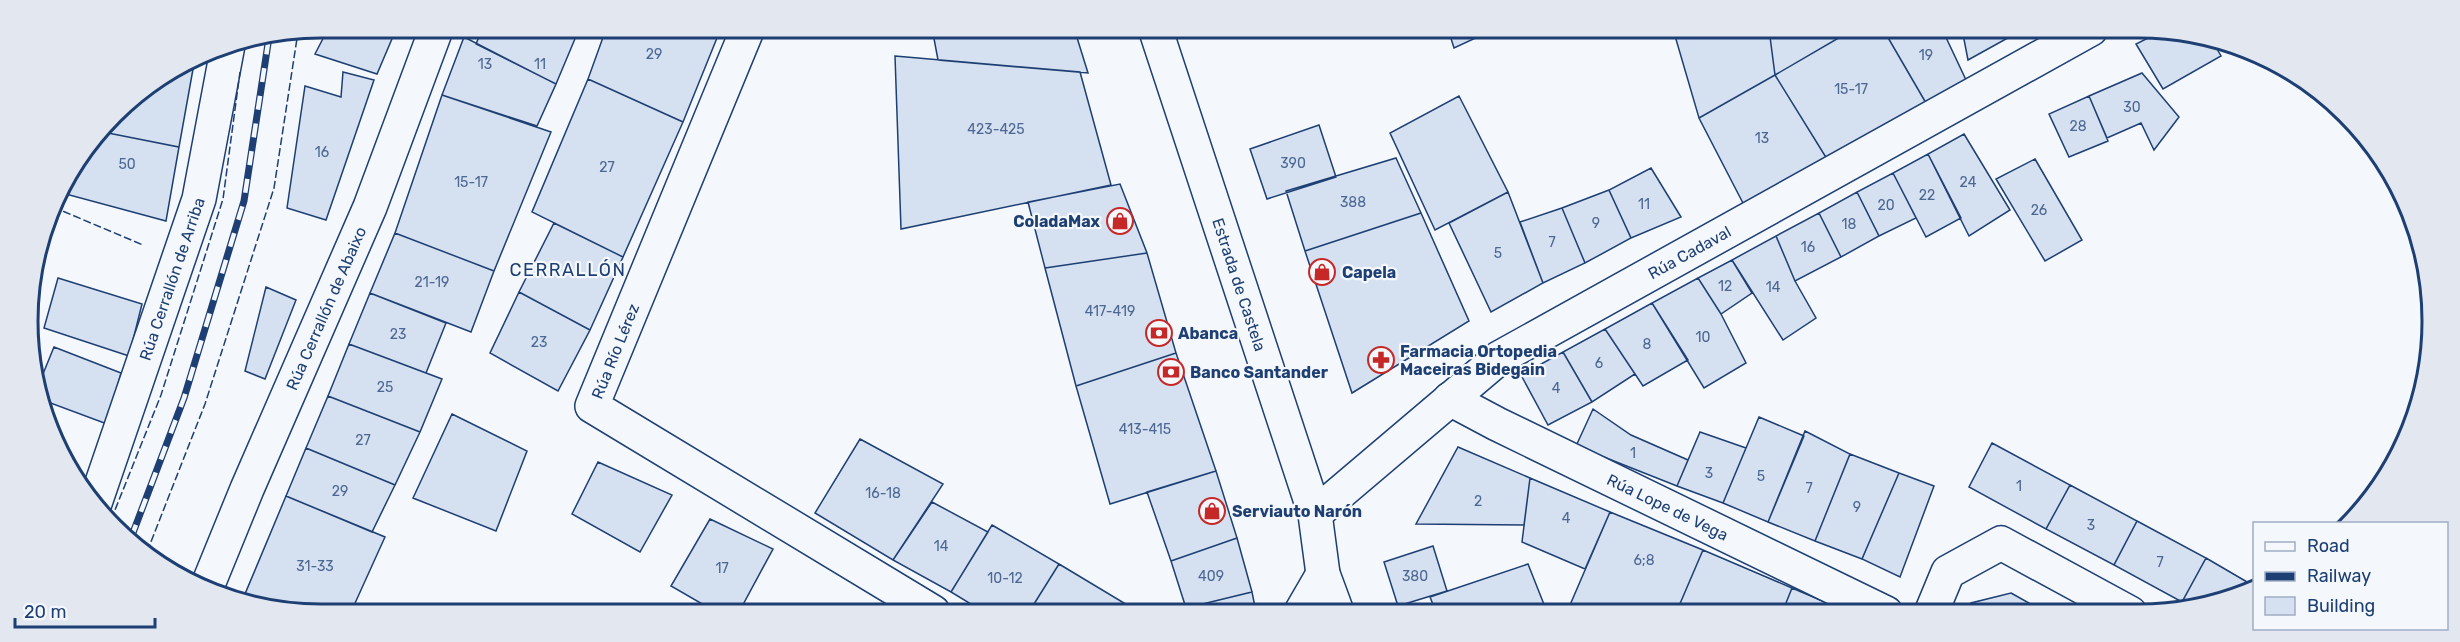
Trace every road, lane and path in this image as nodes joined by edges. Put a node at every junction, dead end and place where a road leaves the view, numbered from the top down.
1 (433, 38) edge
2 (744, 38) edge
3 (1158, 38) edge
4 (2075, 38) edge
5 (226, 54) edge
6 (1450, 399) junction
7 (98, 496) edge
8 (1315, 514) junction
9 (1323, 574) junction
10 (209, 581) edge
11 (920, 604) edge
12 (1306, 604) edge
13 (1334, 604) edge
14 (1869, 604) edge
15 (1934, 604) edge
16 (2115, 604) edge

1 - 10 street, Rúa Cerrallón de Abaixo
2 - 11 street, Rúa Río Lérez
3 - 8 street, Estrada de Castela
4 - 6 street, Rúa Cadaval
5 - 7 street, Rúa Cerrallón de Arriba
6 - 8 street, Rúa Cadaval
6 - 14 street, Rúa Lope de Vega
8 - 9 street, Estrada de Castela
9 - 12 street
9 - 13 street, Estrada de Castela
15 - 16 street

